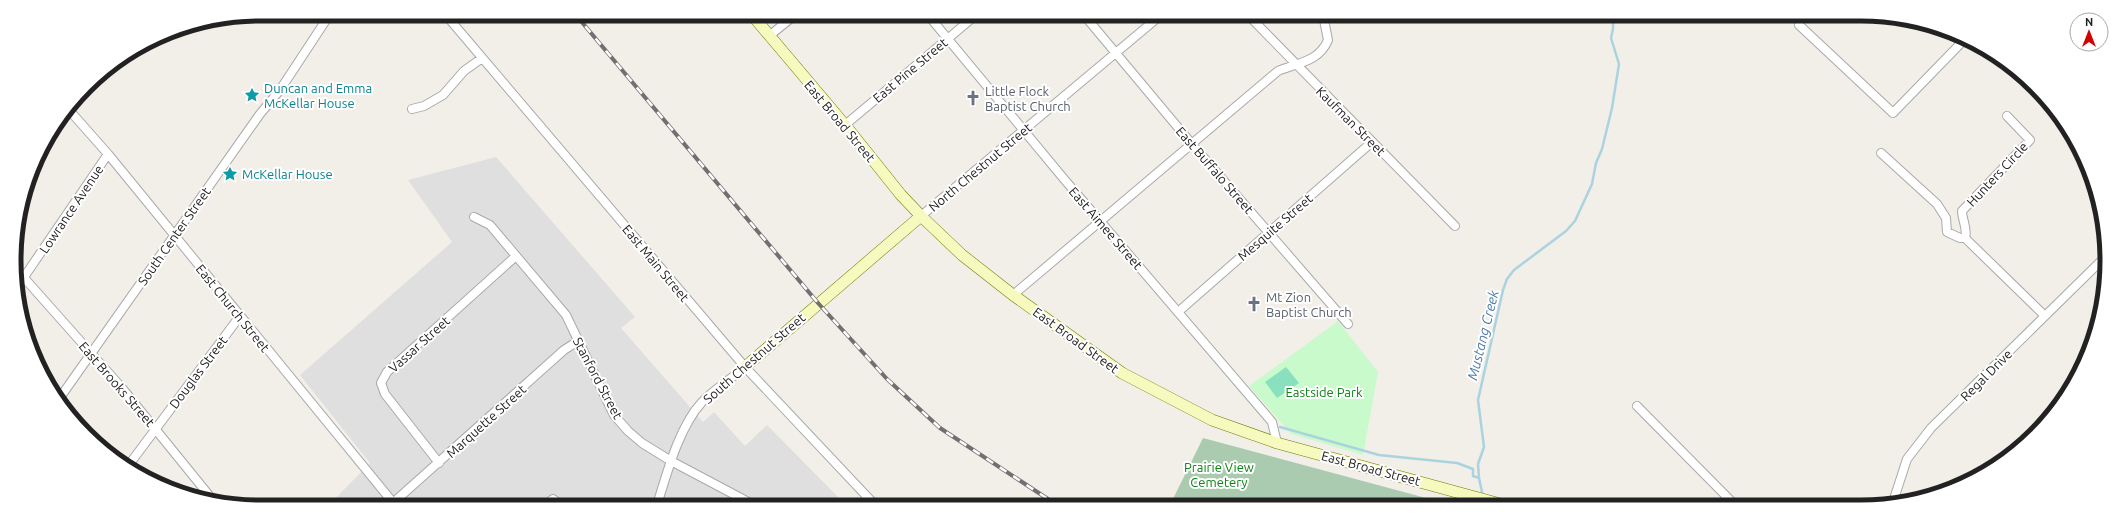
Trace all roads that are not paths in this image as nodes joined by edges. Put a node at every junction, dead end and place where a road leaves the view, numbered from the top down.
1 (325, 21) edge
2 (451, 21) edge
3 (757, 21) edge
4 (788, 21) edge
5 (933, 21) edge
6 (968, 21) edge
7 (1089, 21) edge
8 (1154, 21) edge
9 (1254, 21) edge
10 (1324, 21) edge
11 (1799, 24) dead end
12 (769, 36) junction
13 (947, 38) junction
14 (1961, 43) edge
15 (1116, 54) junction
16 (482, 58) junction
17 (1295, 64) junction
18 (412, 109) dead end
19 (71, 113) edge
20 (2007, 116) dead end
21 (845, 125) junction
22 (1023, 130) junction
23 (1372, 142) junction
24 (1191, 143) junction
25 (1881, 153) dead end
26 (108, 154) junction
27 (921, 216) junction
28 (474, 217) dead end
29 (1100, 221) junction
30 (1455, 226) dead end
31 (1270, 233) junction
32 (174, 235) junction
33 (1966, 238) junction
34 (516, 256) junction
35 (2100, 262) edge
36 (22, 274) edge
37 (22, 279) edge
38 (1013, 296) junction
39 (818, 303) joint
40 (1178, 312) junction
41 (240, 316) junction
42 (2045, 316) junction
43 (1348, 324) dead end
44 (578, 341) junction
45 (91, 353) junction
46 (745, 367) junction
47 (62, 395) edge
48 (1636, 406) dead end
49 (155, 429) junction
50 (1278, 443) junction
51 (671, 460) junction
52 (131, 462) edge
53 (440, 463) junction
54 (207, 494) edge
55 (1894, 498) edge
56 (392, 500) edge
57 (397, 500) edge
58 (659, 500) edge
59 (745, 500) edge
60 (870, 500) edge
61 (1486, 500) edge
62 (1730, 500) edge

1 - 32 street, South Center Street
2 - 16 street, East Main Street
3 - 12 main road, East Broad Street
4 - 12 street
5 - 13 street, East Aimee Street
6 - 13 street, East Pine Street
7 - 15 street, East Buffalo Street
8 - 15 street, North Chestnut Street
9 - 17 street, Kaufman Street
10 - 17 street
11 - 14 street
12 - 21 main road, East Broad Street
13 - 21 street, East Pine Street
13 - 22 street, East Aimee Street
15 - 22 street, North Chestnut Street
15 - 24 street, East Buffalo Street
16 - 18 street
16 - 46 street, East Main Street
17 - 23 street, Kaufman Street
17 - 24 street
19 - 26 street, East Church Street
20 - 33 street, Hunters Circle
21 - 27 main road, East Broad Street
22 - 27 street, North Chestnut Street
22 - 29 street, East Aimee Street
23 - 30 street, Kaufman Street
23 - 31 street, Mesquite Street
24 - 29 street
24 - 31 street, East Buffalo Street
25 - 33 street
26 - 32 street, East Church Street
26 - 36 street, Lowrance Avenue
27 - 38 main road, East Broad Street
27 - 39 main road, North Chestnut Street
28 - 34 street, Stanford Street
29 - 38 street
29 - 40 street, East Aimee Street
31 - 40 street, Mesquite Street
31 - 43 street, East Buffalo Street
32 - 41 street, East Church Street
32 - 45 street, South Center Street
33 - 42 street
34 - 44 street, Stanford Street
34 - 53 street, Vassar Street
35 - 42 street, Regal Drive
37 - 45 street, East Brooks Street
38 - 50 main road, East Broad Street
39 - 46 main road, South Chestnut Street
40 - 50 street, East Aimee Street
41 - 49 street, Douglas Street
41 - 56 street, East Church Street
42 - 55 street, Regal Drive
44 - 51 street, Stanford Street
44 - 53 street, Marquette Street
45 - 47 street, South Center Street
45 - 49 street, East Brooks Street
46 - 51 street, South Chestnut Street
46 - 60 street, East Main Street
48 - 62 street
49 - 52 street, Douglas Street
49 - 54 street, East Brooks Street
50 - 61 main road, East Broad Street
51 - 58 street, South Chestnut Street
51 - 59 street, Stanford Street
53 - 57 street, Marquette Street

